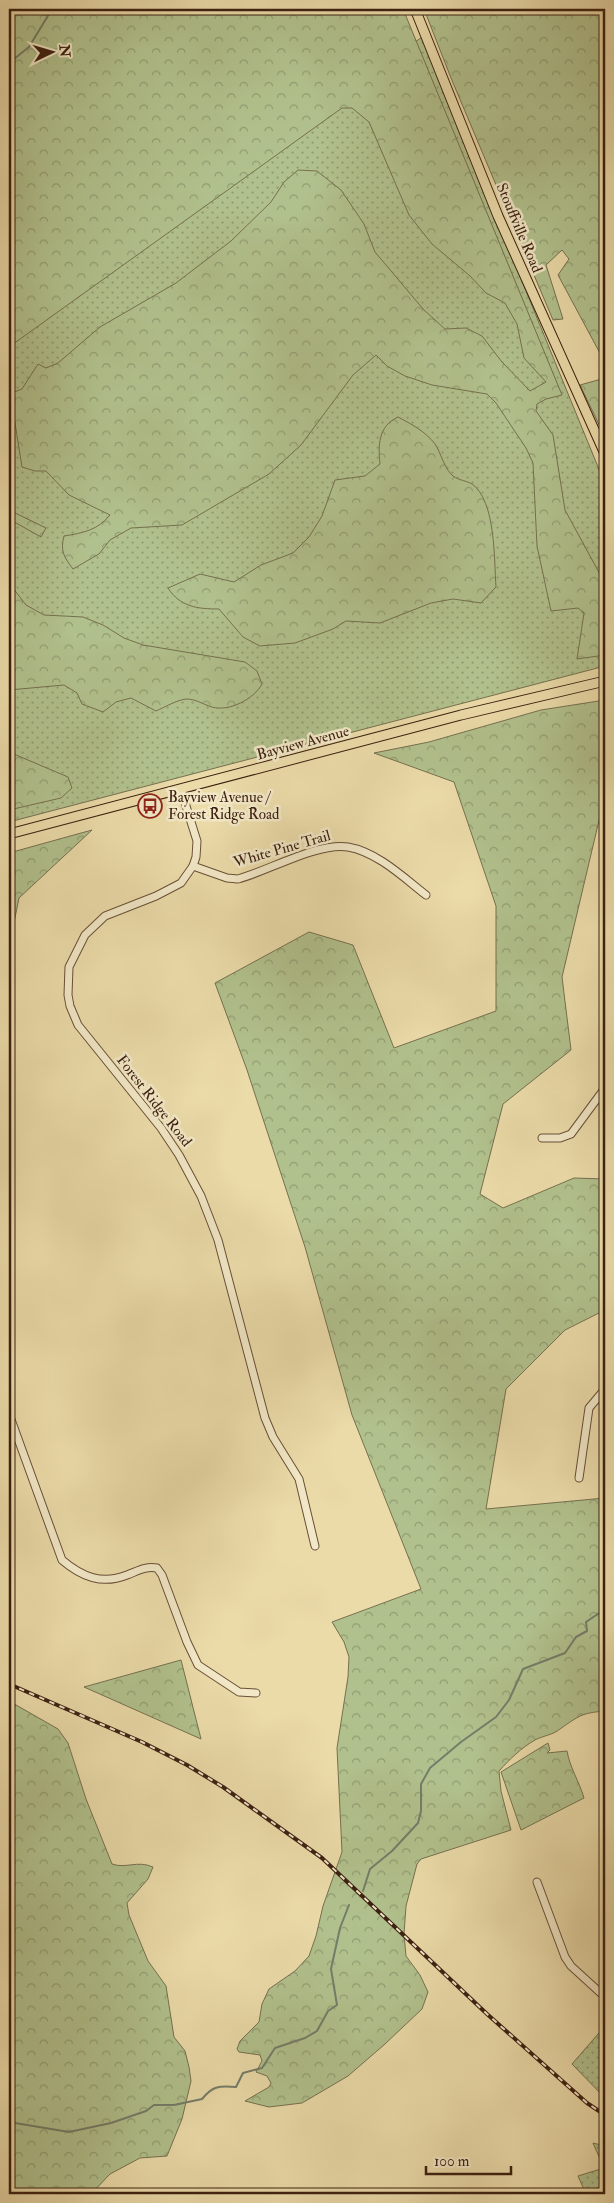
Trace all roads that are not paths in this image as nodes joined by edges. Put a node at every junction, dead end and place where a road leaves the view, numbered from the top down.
1 (415, 9) edge
2 (605, 454) edge
3 (605, 681) edge
4 (181, 790) junction
5 (9, 834) edge
6 (193, 866) junction
7 (426, 895) dead end
8 (605, 1088) edge
9 (542, 1138) dead end
10 (605, 1389) edge
11 (9, 1414) edge
12 (578, 1478) dead end
13 (315, 1546) dead end
14 (256, 1693) dead end
15 (537, 1882) dead end
16 (605, 1997) edge

1 - 2 main road, Stouffville Road
3 - 4 main road, Bayview Avenue
4 - 5 main road, Bayview Avenue
4 - 6 street
6 - 7 street, White Pine Trail
6 - 13 street, Forest Ridge Road
8 - 9 street
10 - 12 street
11 - 14 street
15 - 16 street

